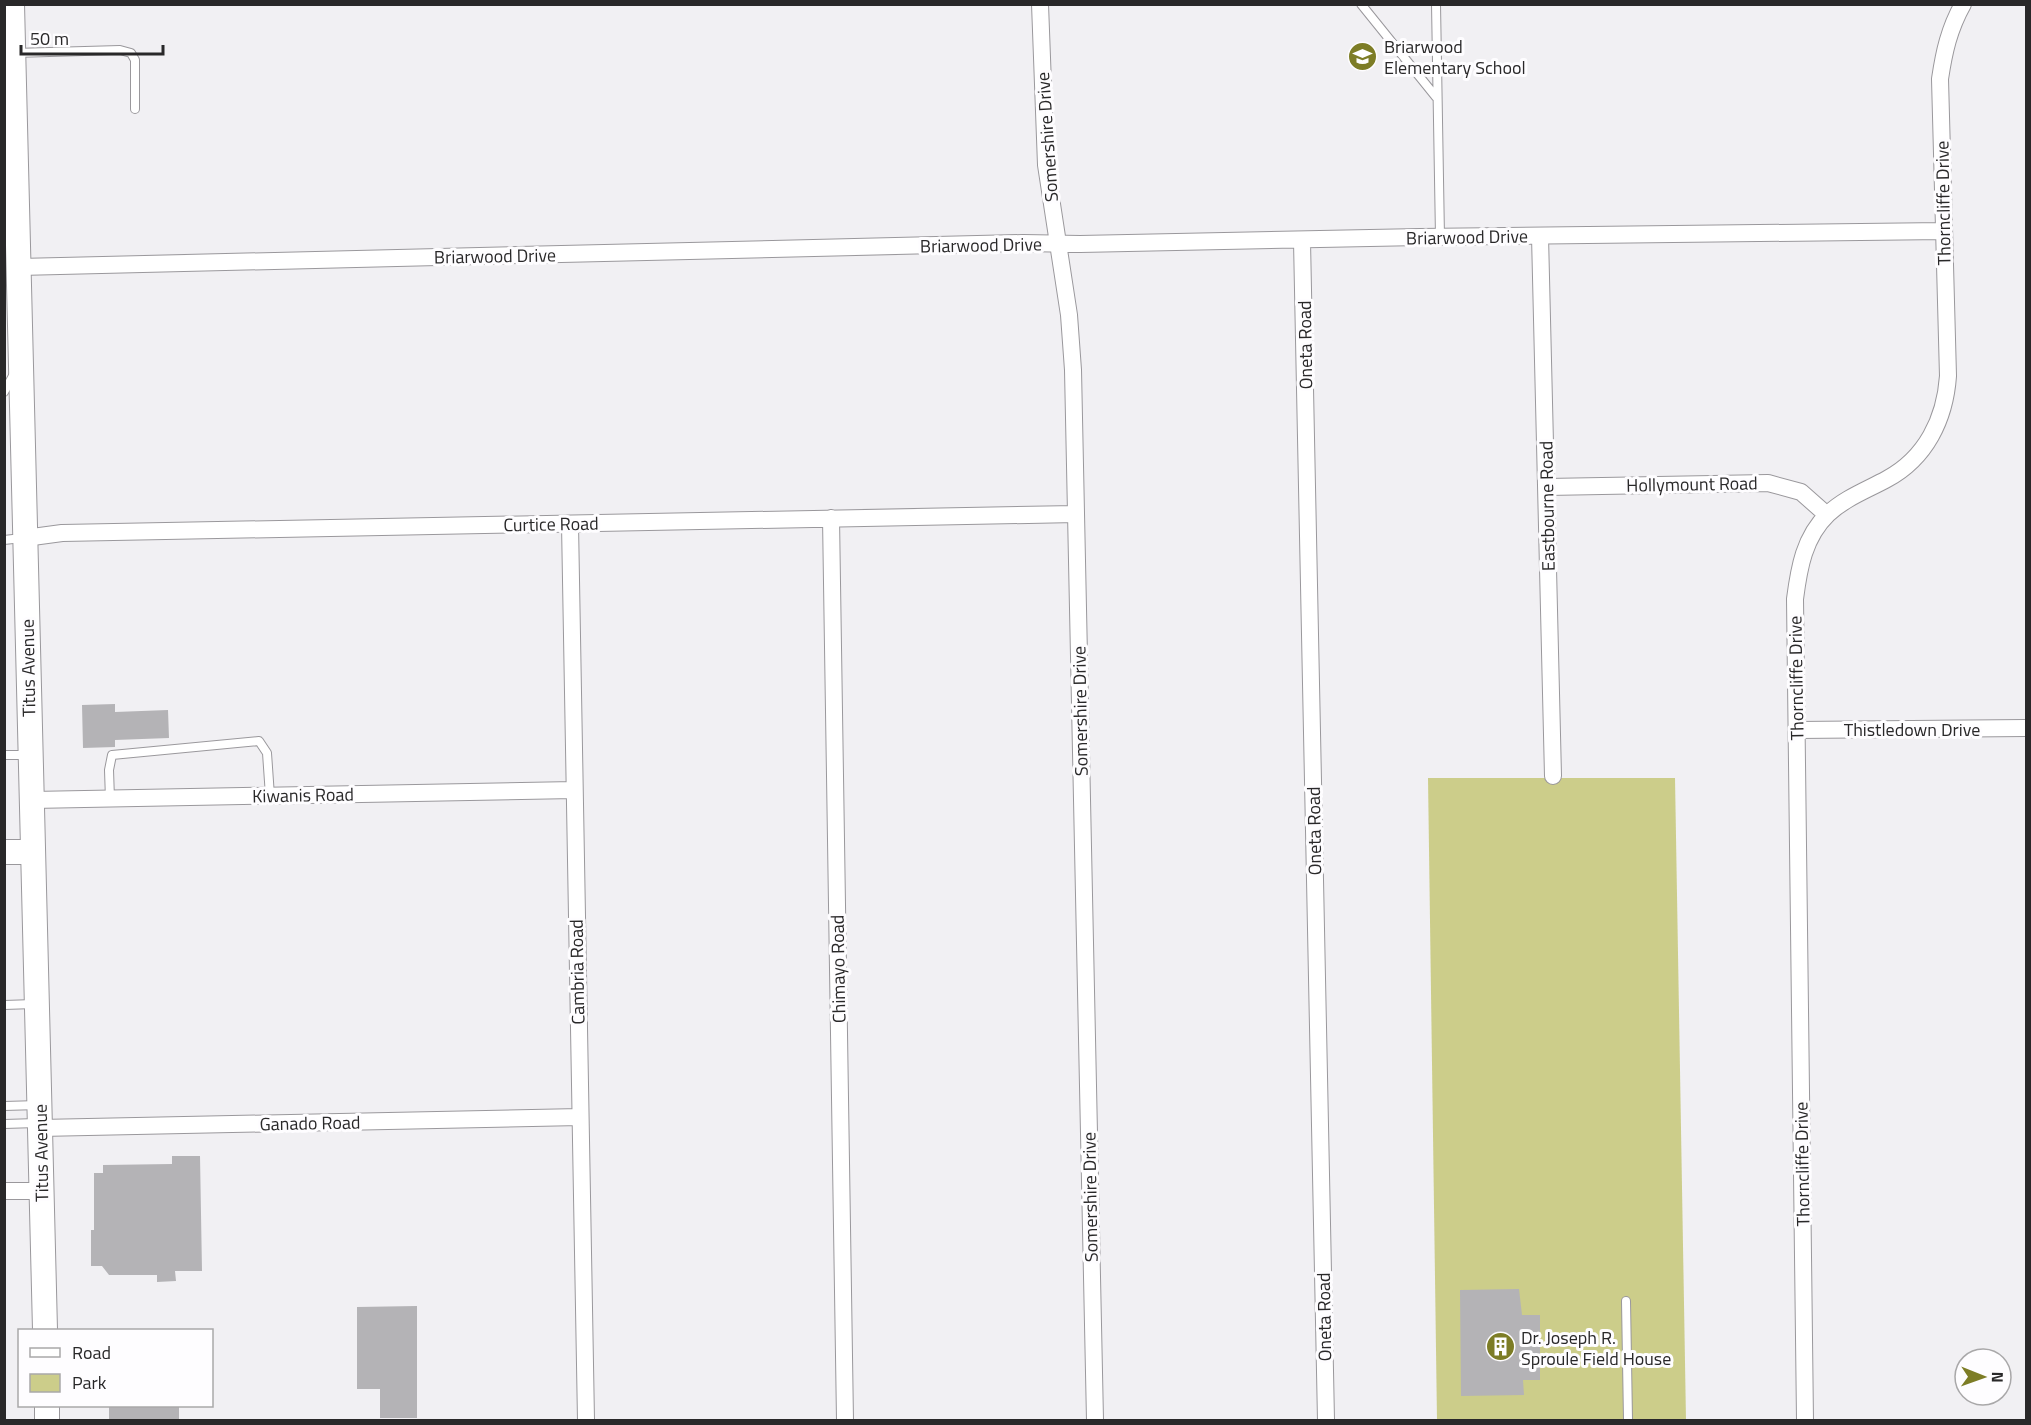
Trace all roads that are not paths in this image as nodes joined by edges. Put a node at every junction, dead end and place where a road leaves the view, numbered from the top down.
1 (12, 4) edge
2 (1040, 4) edge
3 (1361, 4) edge
4 (1436, 4) edge
5 (1963, 4) edge
6 (11, 50) edge
7 (1437, 97) junction
8 (135, 109) dead end
9 (11, 208) edge
10 (1943, 231) junction
11 (1540, 236) junction
12 (1440, 237) junction
13 (1302, 241) junction
14 (1059, 243) junction
15 (16, 256) junction
16 (21, 360) junction
17 (4, 392) edge
18 (1547, 487) junction
19 (1076, 513) junction
20 (1827, 515) junction
21 (831, 518) junction
22 (570, 524) junction
23 (15, 539) edge
24 (2026, 728) edge
25 (1797, 729) junction
26 (4, 755) edge
27 (31, 755) junction
28 (1553, 776) dead end
29 (574, 790) junction
30 (270, 796) junction
31 (110, 799) junction
32 (32, 800) junction
33 (4, 852) edge
34 (33, 852) junction
35 (37, 1004) junction
36 (4, 1005) edge
37 (4, 1106) edge
38 (580, 1117) junction
39 (40, 1119) junction
40 (4, 1124) edge
41 (4, 1191) edge
42 (41, 1191) junction
43 (1626, 1300) dead end
44 (45, 1329) edge
45 (586, 1420) edge
46 (845, 1420) edge
47 (1095, 1420) edge
48 (1326, 1420) edge
49 (1628, 1420) edge
50 (1805, 1420) edge

1 - 6 main road, Titus Avenue
2 - 14 street, Somershire Drive
3 - 7 lane
4 - 7 lane
5 - 10 street, Thorncliffe Drive
6 - 8 lane
6 - 9 main road, Titus Avenue
7 - 12 lane
9 - 15 main road, Titus Avenue
10 - 11 street, Briarwood Drive
10 - 20 street, Thorncliffe Drive
11 - 12 street, Briarwood Drive
11 - 18 street, Eastbourne Road
12 - 13 street, Briarwood Drive
13 - 14 street, Briarwood Drive
13 - 48 street, Oneta Road
14 - 15 street, Briarwood Drive
14 - 19 street, Somershire Drive
15 - 16 main road, Titus Avenue
16 - 17 lane
16 - 23 main road, Titus Avenue
18 - 20 street, Hollymount Road
18 - 28 street, Eastbourne Road
19 - 21 street, Curtice Road
19 - 47 street, Somershire Drive
20 - 25 street, Thorncliffe Drive
21 - 22 street, Curtice Road
21 - 46 street, Chimayo Road
22 - 23 street, Curtice Road
22 - 29 street, Cambria Road
23 - 27 main road, Titus Avenue
24 - 25 street, Thistledown Drive
25 - 50 street, Thorncliffe Drive
26 - 27 lane
27 - 32 main road, Titus Avenue
29 - 30 street, Kiwanis Road
29 - 38 street, Cambria Road
30 - 31 street, Kiwanis Road
30 - 31 lane
31 - 32 street, Kiwanis Road
32 - 34 main road, Titus Avenue
33 - 34 main road
34 - 35 main road, Titus Avenue
35 - 36 lane
35 - 39 main road, Titus Avenue
37 - 39 lane
38 - 39 street, Ganado Road
38 - 45 street, Cambria Road
39 - 40 lane
39 - 42 main road, Titus Avenue
41 - 42 street
42 - 44 main road, Titus Avenue
43 - 49 lane

